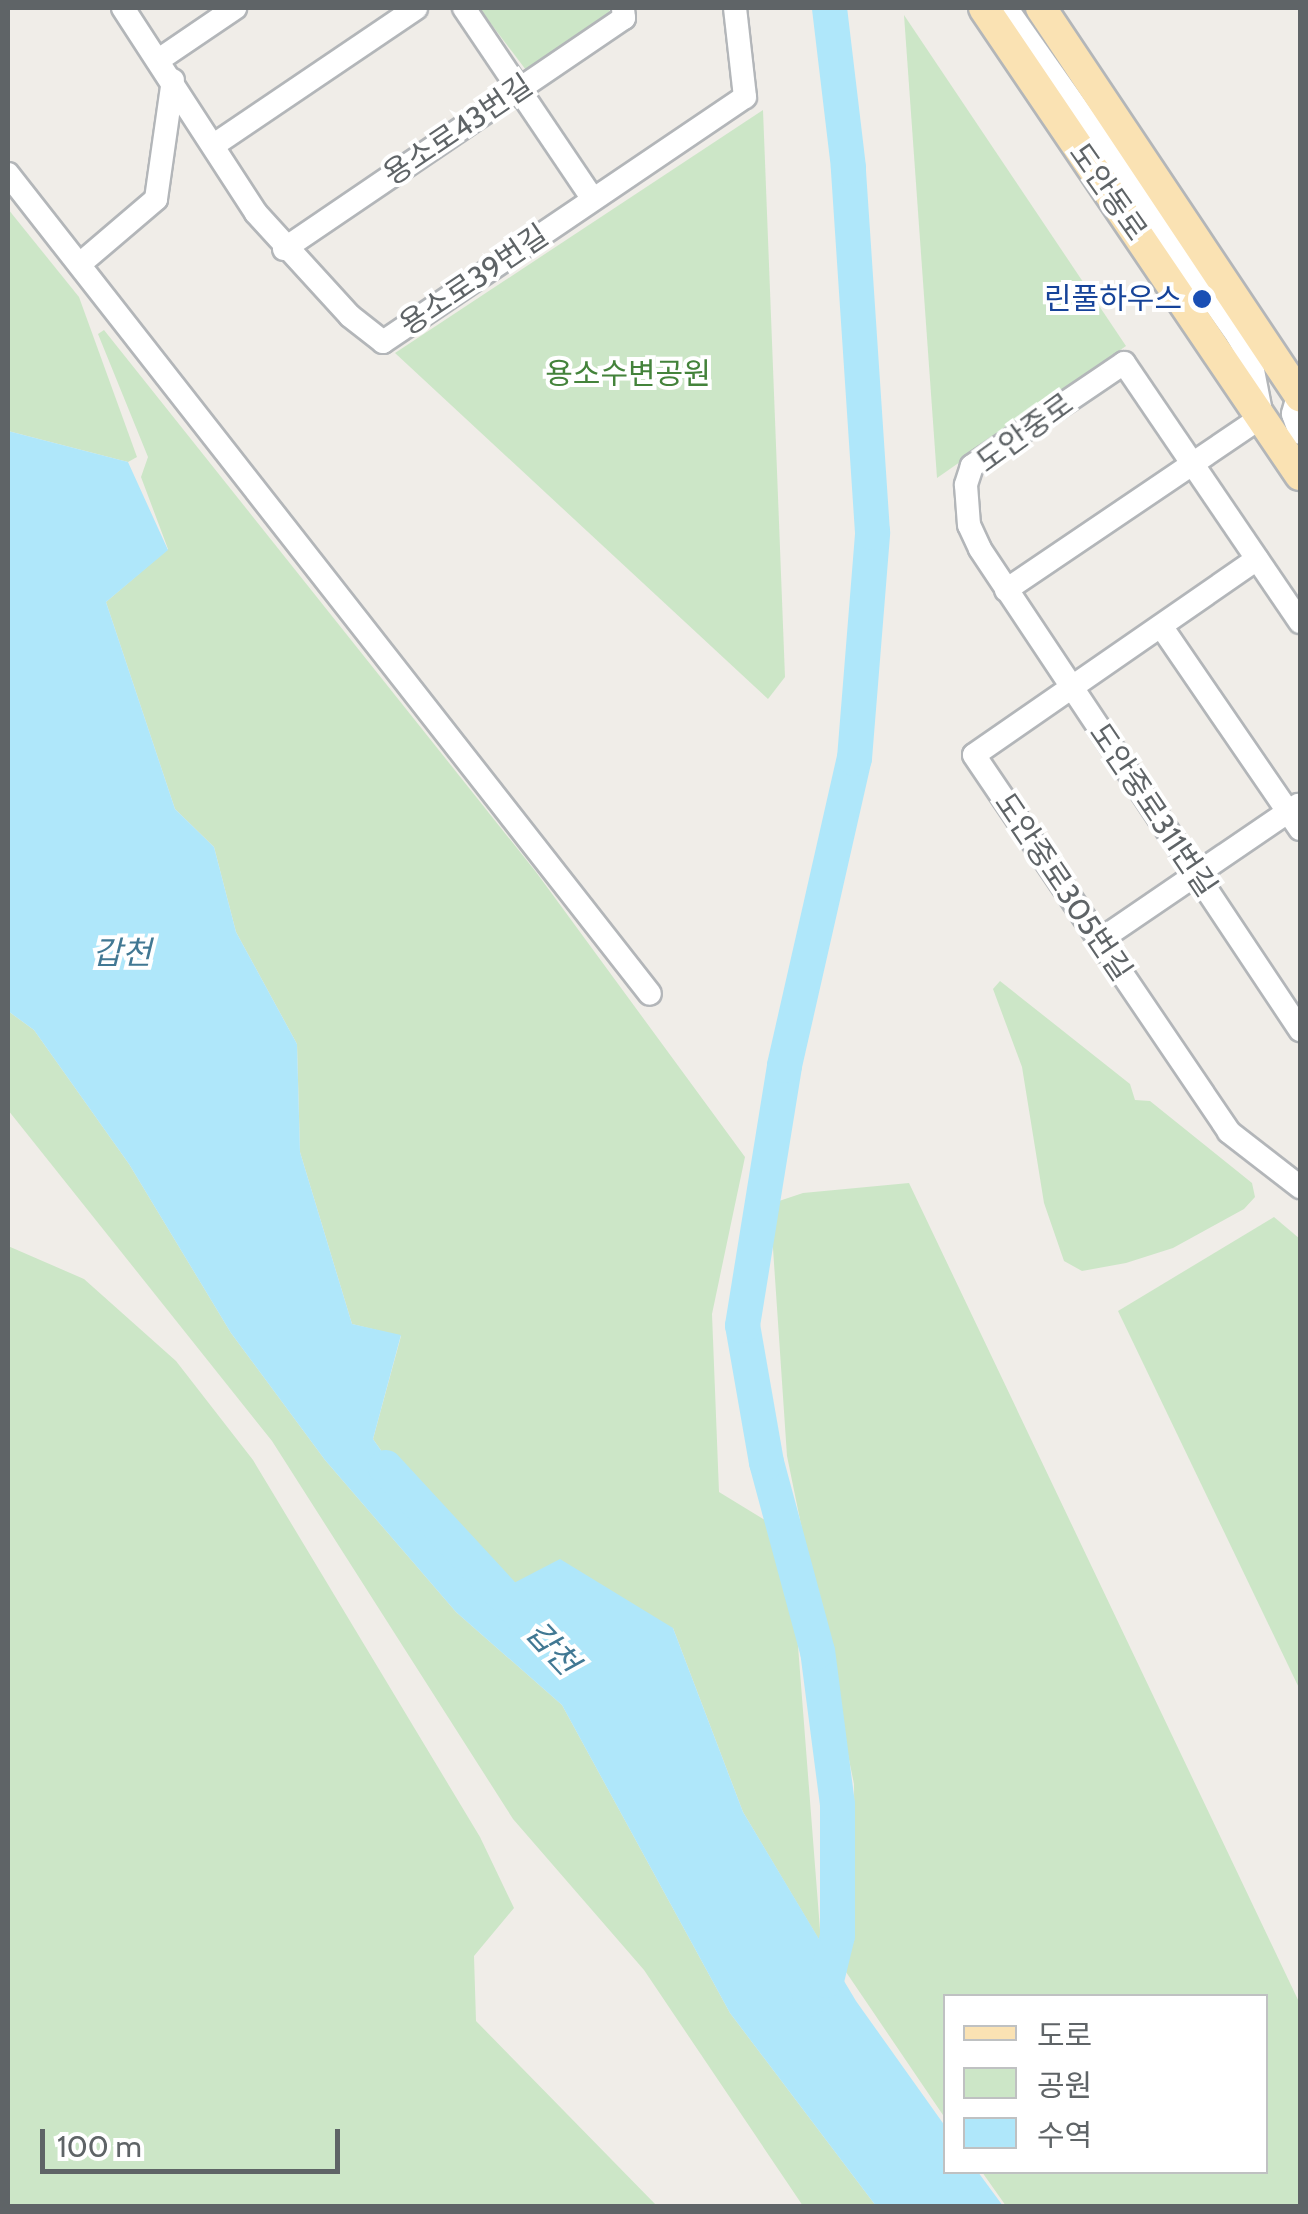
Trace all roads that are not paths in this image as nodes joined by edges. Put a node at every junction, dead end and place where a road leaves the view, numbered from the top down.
1 (123, 8) edge
2 (235, 8) edge
3 (416, 8) edge
4 (464, 8) edge
5 (622, 8) edge
6 (736, 8) edge
7 (984, 8) edge
8 (1006, 8) edge
9 (1041, 8) edge
10 (160, 59) junction
11 (173, 80) junction
12 (519, 89) junction
13 (214, 145) junction
14 (8, 174) edge
15 (593, 199) junction
16 (284, 249) junction
17 (80, 264) junction
18 (1299, 392) edge
19 (1262, 416) junction
20 (1300, 433) edge
21 (1192, 463) junction
22 (1300, 475) edge
23 (1257, 559) junction
24 (1006, 590) junction
25 (1300, 622) edge
26 (1161, 626) junction
27 (1072, 688) junction
28 (1296, 815) edge
29 (1196, 874) junction
30 (1100, 940) junction
31 (650, 994) dead end
32 (1300, 1030) edge
33 (1300, 1186) edge

1 - 10 street, 용소로39번길
2 - 10 street
3 - 13 street
4 - 12 street
5 - 12 street, 용소로43번길
6 - 15 street, 용소로39번길
7 - 19 main road, 도안동로
8 - 19 street
9 - 18 main road, 도안동로
10 - 11 street, 용소로39번길
11 - 13 street, 용소로39번길
11 - 17 street
12 - 15 street
12 - 16 street, 용소로43번길
13 - 16 street, 용소로39번길
14 - 17 street
15 - 16 street, 용소로39번길
17 - 31 street
18 - 19 main road
18 - 20 street
19 - 21 street
19 - 22 main road, 도안동로
21 - 23 street
21 - 24 street
21 - 24 street, 도안중로
23 - 25 street
23 - 26 street, 도안중로305번길
24 - 27 street, 도안중로311번길
26 - 27 street, 도안중로305번길
26 - 28 street
27 - 29 street, 도안중로311번길
27 - 30 street, 도안중로305번길
28 - 29 street
29 - 30 street
29 - 32 street, 도안중로311번길
30 - 33 street, 도안중로305번길

